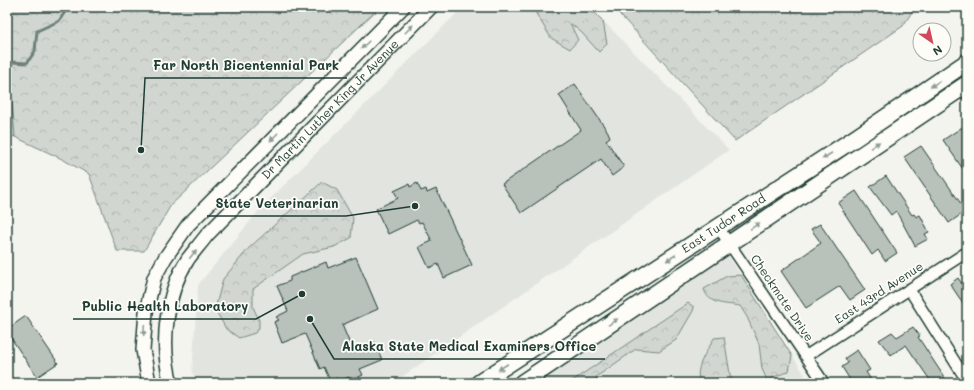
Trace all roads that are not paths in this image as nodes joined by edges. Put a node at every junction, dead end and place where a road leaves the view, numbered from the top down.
1 (403, 7) edge
2 (431, 7) edge
3 (967, 62) edge
4 (967, 84) edge
5 (718, 227) junction
6 (730, 243) junction
7 (967, 252) edge
8 (909, 289) junction
9 (806, 356) junction
10 (967, 381) edge
11 (149, 383) edge
12 (171, 383) edge
13 (479, 383) edge
14 (522, 383) edge
15 (824, 383) edge

1 -> 11 street, Dr Martin Luther King Jr Avenue
12 -> 2 street, Dr Martin Luther King Jr Avenue
3 -> 5 main road, East Tudor Road
6 -> 4 main road, East Tudor Road
5 - 6 street, Checkmate Drive
5 -> 13 main road, East Tudor Road
6 - 9 street, Checkmate Drive
14 -> 6 main road, East Tudor Road
7 - 8 street, East 43rd Avenue
8 - 9 street, East 43rd Avenue
8 - 10 street
9 - 15 street, Checkmate Drive

